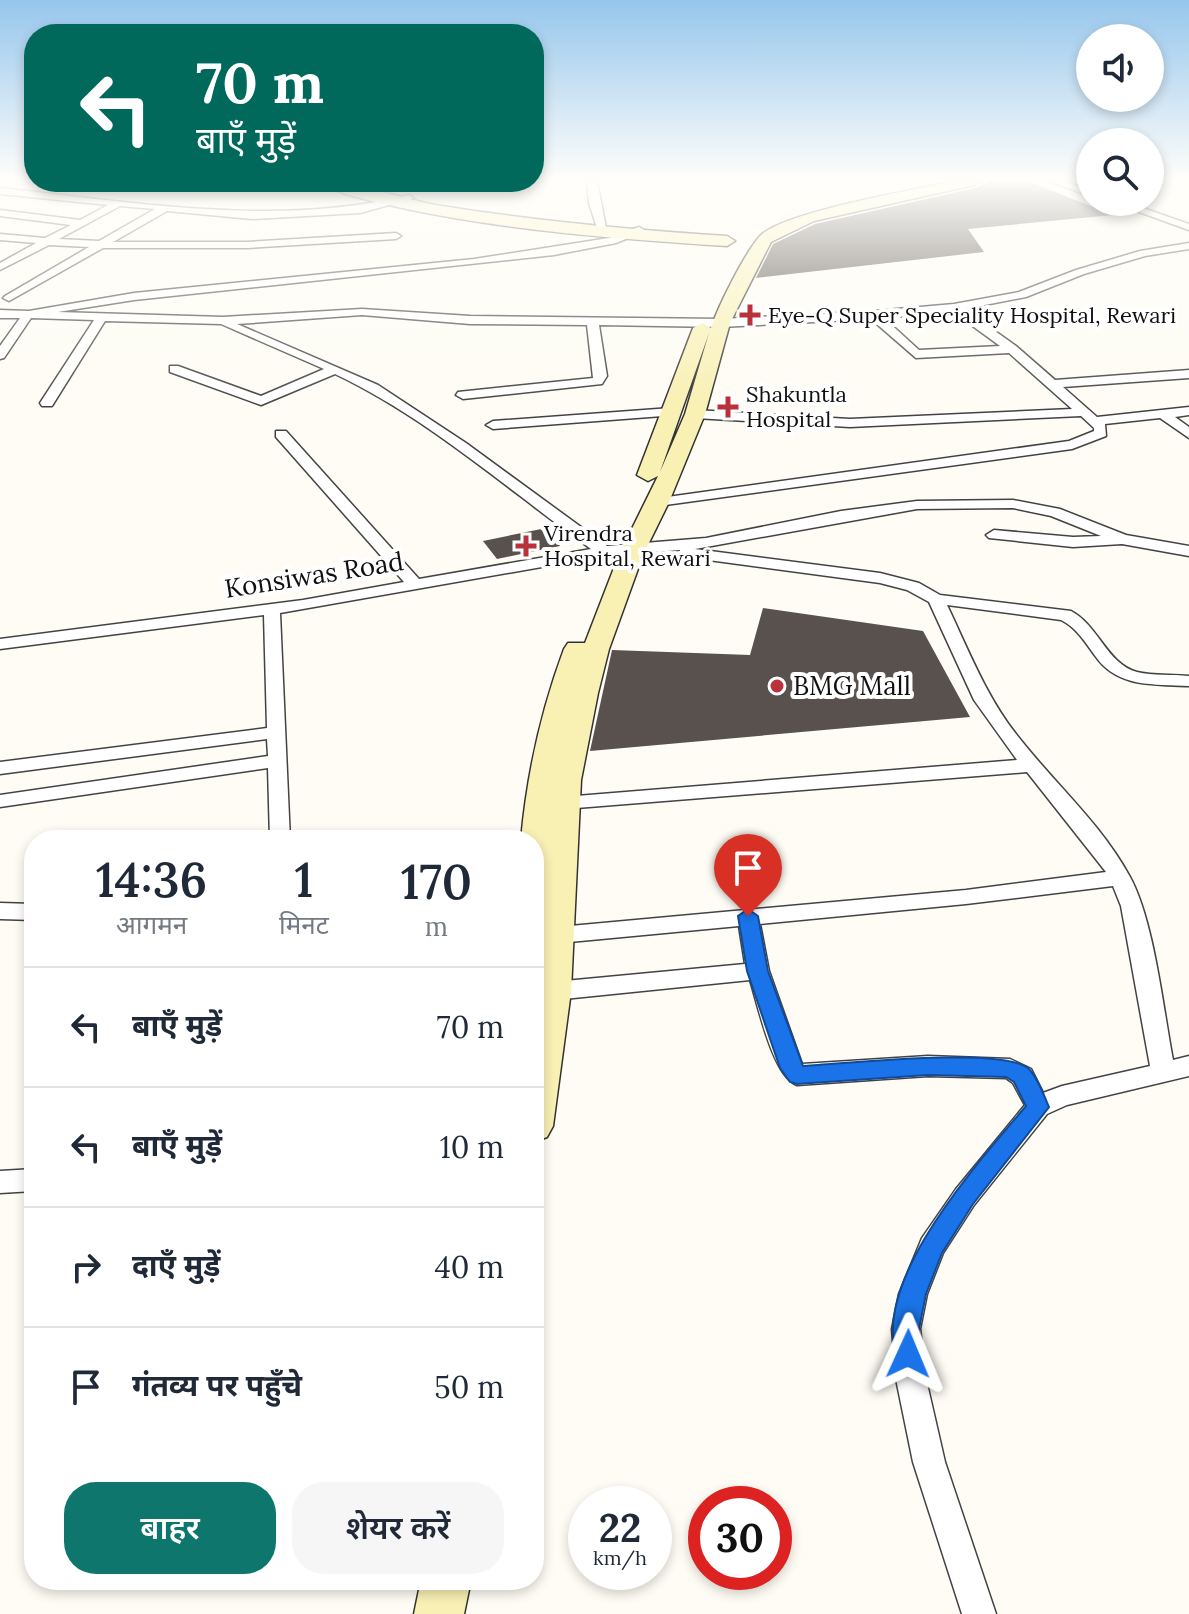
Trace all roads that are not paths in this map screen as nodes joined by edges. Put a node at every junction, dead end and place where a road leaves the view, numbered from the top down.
1 (80, 256) edge
2 (522, 256) edge
3 (744, 256) edge
4 (1132, 256) edge
5 (9, 298) dead end
6 (311, 298) junction
7 (954, 307) junction
8 (0, 314) edge
9 (28, 315) junction
10 (874, 315) junction
11 (101, 318) junction
12 (223, 321) junction
13 (592, 321) junction
14 (713, 323) junction
15 (1012, 349) junction
16 (0, 355) edge
17 (174, 369) dead end
18 (333, 370) junction
19 (1189, 374) edge
20 (1051, 384) junction
21 (463, 395) dead end
22 (47, 403) dead end
23 (1189, 411) edge
24 (683, 413) junction
25 (1163, 414) junction
26 (1089, 416) junction
27 (493, 425) dead end
28 (281, 434) dead end
29 (1189, 434) edge
30 (658, 502) junction
31 (994, 535) dead end
32 (1122, 539) junction
33 (664, 548) junction
34 (618, 550) junction
35 (1189, 551) edge
36 (416, 586) junction
37 (936, 599) junction
38 (272, 609) junction
39 (0, 644) edge
40 (1189, 681) edge
41 (276, 732) junction
42 (277, 761) junction
43 (1033, 765) junction
44 (0, 768) edge
45 (0, 801) edge
46 (564, 803) junction
47 (280, 830) edge
48 (538, 830) edge
49 (1120, 878) junction
50 (0, 911) edge
51 (24, 912) edge
52 (748, 916) junction
53 (559, 935) junction
54 (758, 971) junction
55 (554, 991) junction
56 (544, 1060) edge
57 (1176, 1069) edge
58 (1038, 1107) junction
59 (24, 1181) edge
60 (0, 1182) edge
61 (444, 1590) edge
62 (439, 1614) edge
63 (979, 1614) edge

1 - 5 street
2 - 6 street
3 - 14 main road
4 - 7 street
6 - 9 street
6 - 12 street
6 - 13 street
7 - 10 street
7 - 15 street
8 - 9 street
9 - 11 street
9 - 16 street
10 - 14 street
10 - 15 street
11 - 12 street
11 - 22 street
12 - 18 street
13 - 14 street
13 - 21 street
14 - 24 main road
15 - 20 street
17 - 18 street
18 - 34 street
19 - 20 street
20 - 26 street
23 - 25 street
24 - 26 street
24 - 27 street
24 - 30 main road
24 - 34 main road
25 - 26 street
25 - 29 street
26 - 30 street
28 - 36 street
30 - 34 main road
31 - 32 street
32 - 33 street
32 - 35 street
33 - 34 street, Konsiwas Road
33 - 37 street
34 - 36 street, Konsiwas Road
34 - 46 main road
34 - 48 main road
36 - 38 street, Konsiwas Road
37 - 40 street
37 - 43 street
38 - 39 street, Konsiwas Road
38 - 41 street
41 - 42 street
41 - 44 street
42 - 45 street
42 - 47 street
43 - 46 street
43 - 49 street
46 - 53 main road
49 - 52 street
49 - 57 street
50 - 51 street
52 - 53 street
52 - 54 street
53 - 55 main road
54 - 55 street
54 - 58 street
55 - 56 main road
57 - 58 street
58 - 63 street
59 - 60 street
61 - 62 main road

